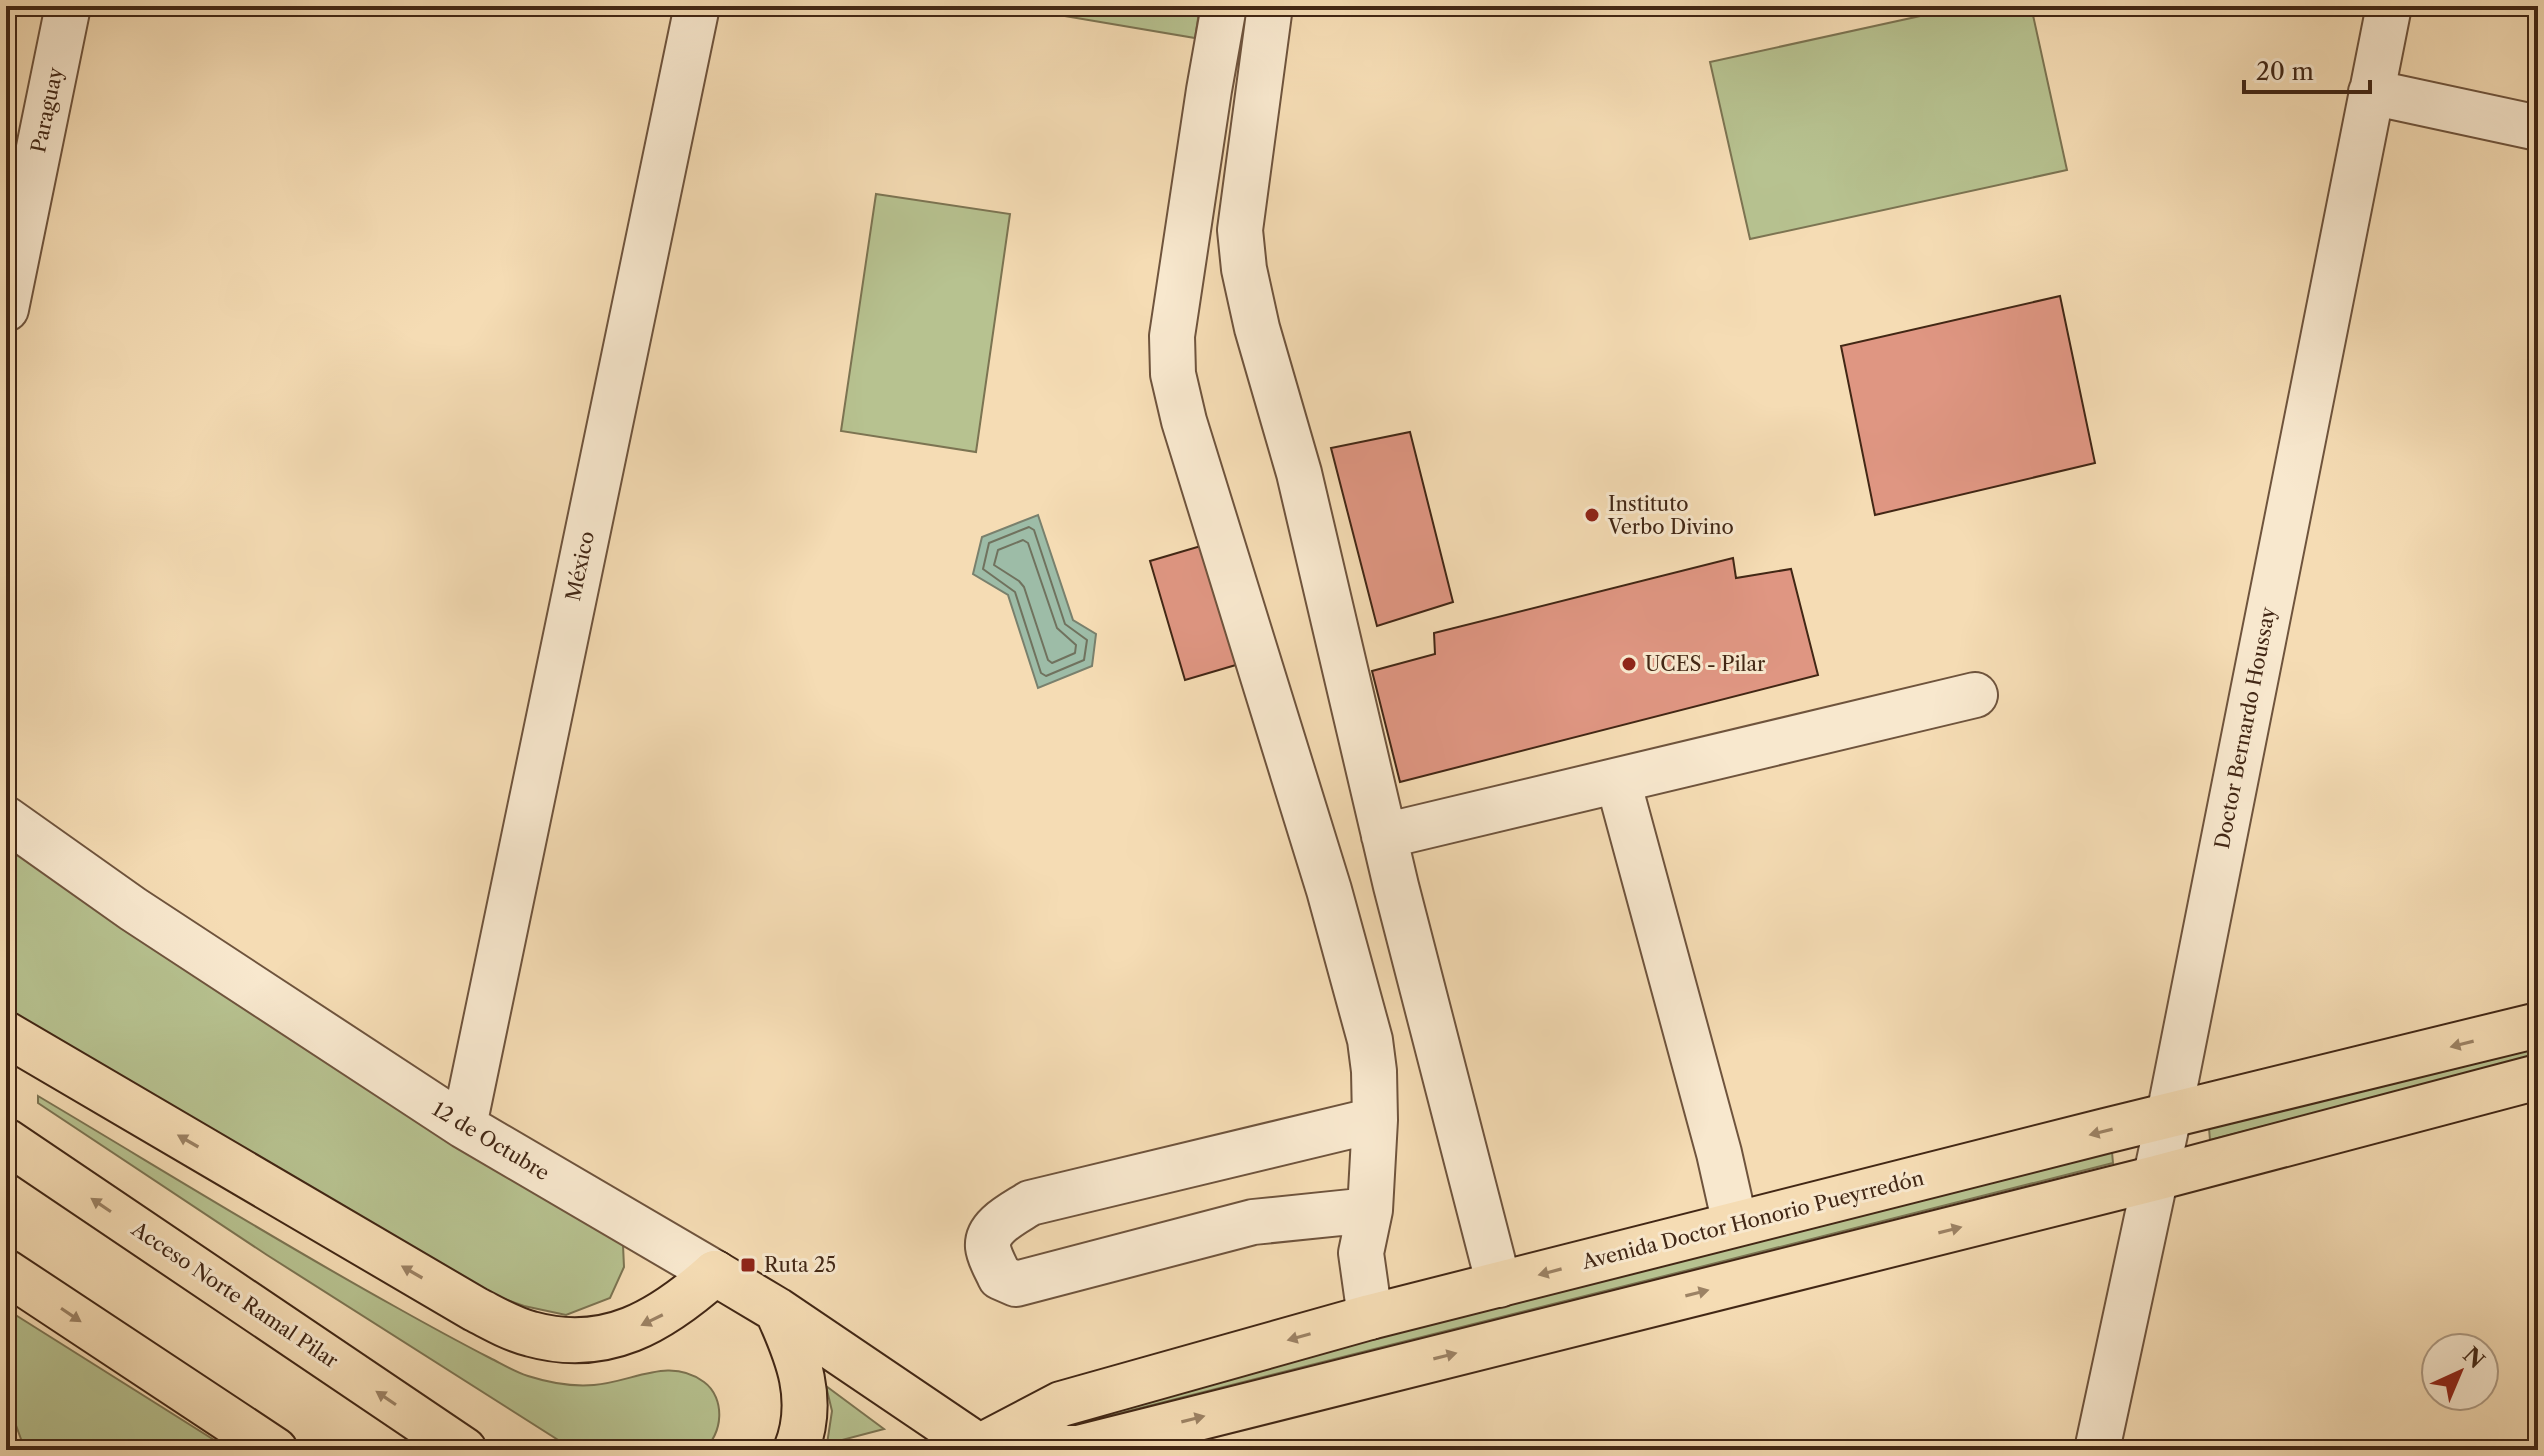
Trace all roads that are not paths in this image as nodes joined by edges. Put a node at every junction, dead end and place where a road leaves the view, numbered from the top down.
1 (68, 6) edge
2 (697, 6) edge
3 (1224, 6) edge
4 (1270, 6) edge
5 (2389, 6) edge
6 (2371, 92) junction
7 (2538, 128) edge
8 (6, 309) edge
9 (1975, 695) dead end
10 (1618, 781) junction
11 (6, 819) edge
12 (1384, 836) junction
13 (2538, 1025) edge
14 (6, 1034) edge
15 (2538, 1077) edge
16 (2169, 1115) junction
17 (1375, 1120) junction
18 (464, 1126) junction
19 (6, 1141) edge
20 (2156, 1178) junction
21 (1370, 1210) junction
22 (1735, 1224) junction
23 (6, 1272) edge
24 (715, 1273) junction
25 (1499, 1285) junction
26 (777, 1310) junction
27 (1370, 1317) junction
28 (457, 1446) edge
29 (976, 1449) edge
30 (275, 1450) edge
31 (796, 1450) edge
32 (2097, 1450) edge

1 - 8 street, Paraguay
2 - 18 street, México
3 - 17 street
4 - 12 street
5 - 6 street, Doctor Bernardo Houssay
6 - 7 street
6 - 16 street, Doctor Bernardo Houssay
9 - 10 street
10 - 12 street
10 - 22 street
11 - 18 street, 12 de Octubre
12 - 25 street
13 -> 16 main road, Avenida Doctor Honorio Pueyrredón
24 -> 14 main road
15 - 20 main road
16 - 20 street, Doctor Bernardo Houssay
16 -> 22 main road, Avenida Doctor Honorio Pueyrredón
17 - 21 street
17 - 21 street
18 - 24 street, 12 de Octubre
28 -> 19 main road, Acceso Norte Ramal Pilar
29 -> 20 main road
20 - 32 street, Doctor Bernardo Houssay
21 - 27 street
22 -> 25 main road, Avenida Doctor Honorio Pueyrredón
23 -> 30 main road
24 - 26 main road, 12 de Octubre
25 - 27 main road, Avenida Doctor Honorio Pueyrredón
26 - 29 main road, 12 de Octubre
26 - 31 main road
27 -> 29 main road, Avenida Doctor Honorio Pueyrredón

